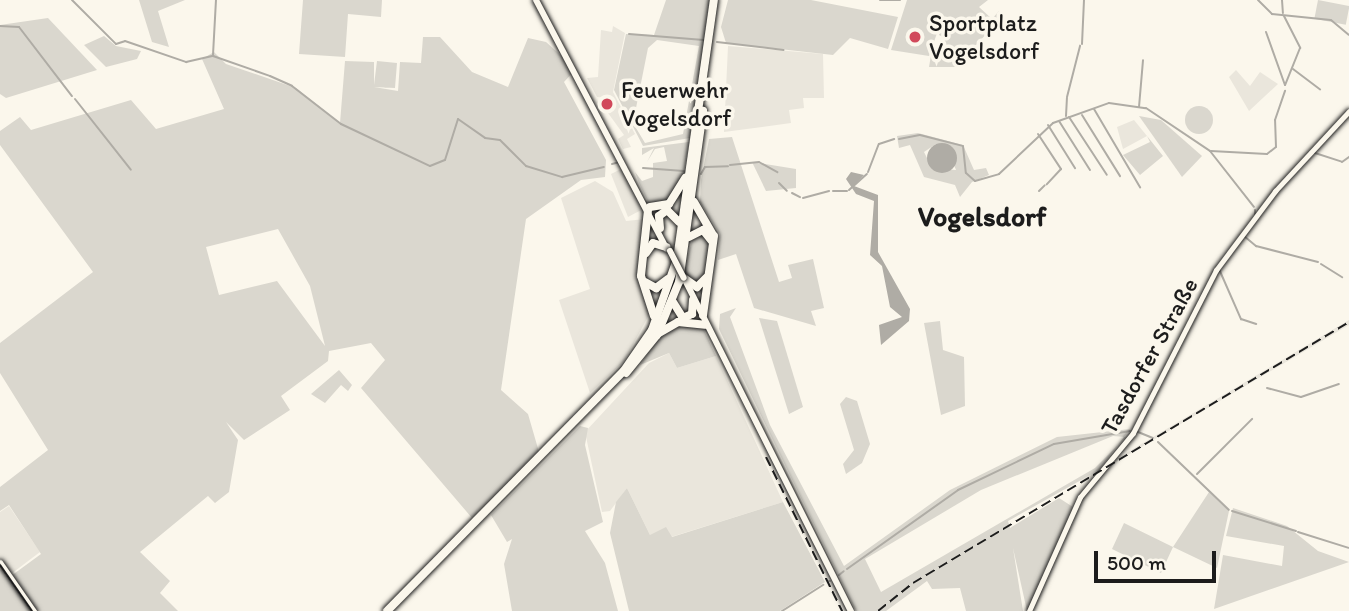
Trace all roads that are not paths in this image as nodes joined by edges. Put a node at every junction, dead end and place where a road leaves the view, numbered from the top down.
1 (538, 0) edge
2 (716, 0) edge
3 (701, 105) junction
4 (1349, 111) edge
5 (685, 178) junction
6 (693, 199) junction
7 (649, 209) junction
8 (679, 222) junction
9 (660, 228) junction
10 (688, 239) junction
11 (669, 251) junction
12 (668, 279) junction
13 (684, 280) junction
14 (693, 300) junction
15 (673, 301) junction
16 (703, 315) junction
17 (654, 316) junction
18 (705, 325) junction
19 (657, 335) junction
20 (626, 373) junction
21 (609, 387) junction
22 (771, 452) junction
23 (0, 562) edge
24 (34, 611) edge
25 (390, 611) edge
26 (850, 611) edge
27 (1029, 611) edge

1 - 7 main road
2 - 3 highway
3 - 5 highway
3 - 6 highway
3 - 20 highway
3 - 21 highway
4 - 27 main road, Tasdorfer Straße
5 - 7 highway
5 - 8 highway
6 - 10 highway
6 - 16 highway
7 - 9 main road
7 - 11 main road
7 - 17 highway
8 - 9 highway
8 - 12 highway
9 - 11 main road
10 - 13 highway
10 - 15 highway
11 - 12 highway
11 - 13 main road, bridge
12 - 17 highway
13 - 14 main road
13 - 16 main road
14 - 15 highway
14 - 18 main road
15 - 19 highway
16 - 22 main road
17 - 21 highway
18 - 19 highway
18 - 22 main road
19 - 20 highway
20 - 25 highway
21 - 25 highway
22 - 26 main road
23 - 24 main road

